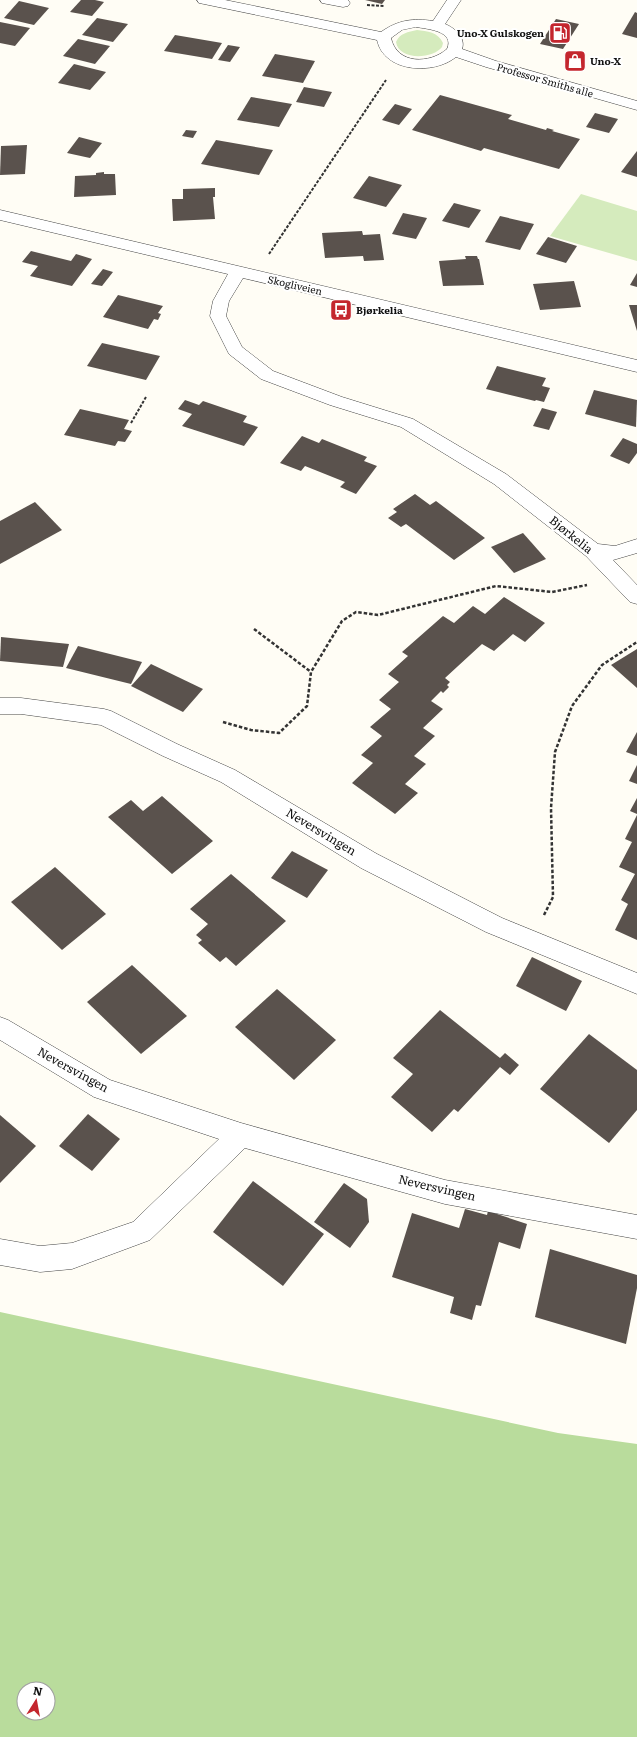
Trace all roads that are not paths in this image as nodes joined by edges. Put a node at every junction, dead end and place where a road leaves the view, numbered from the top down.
1 (204, 0) edge
2 (327, 0) edge
3 (454, 0) edge
4 (343, 3) road end
5 (437, 26) junction
6 (384, 37) junction
7 (454, 51) junction
8 (637, 106) edge
9 (0, 214) edge
10 (246, 274) junction
11 (637, 366) edge
12 (637, 546) edge
13 (593, 551) junction
14 (637, 597) edge
15 (0, 706) edge
16 (637, 984) edge
17 (0, 1028) edge
18 (241, 1135) junction
19 (637, 1227) edge
20 (0, 1252) edge

1 - 6 street
2 - 4 street
3 - 5 street
5 - 6 street
5 - 7 street
6 - 7 street
7 - 8 street, Professor Smiths alle
9 - 10 street, Skogliveien
10 - 11 street, Skogliveien
10 - 13 street, Bjørkelia
12 - 13 street
13 - 14 street, Bjørkelia
15 - 16 street, Neversvingen
17 - 18 street, Neversvingen
18 - 19 street, Neversvingen
18 - 20 street

